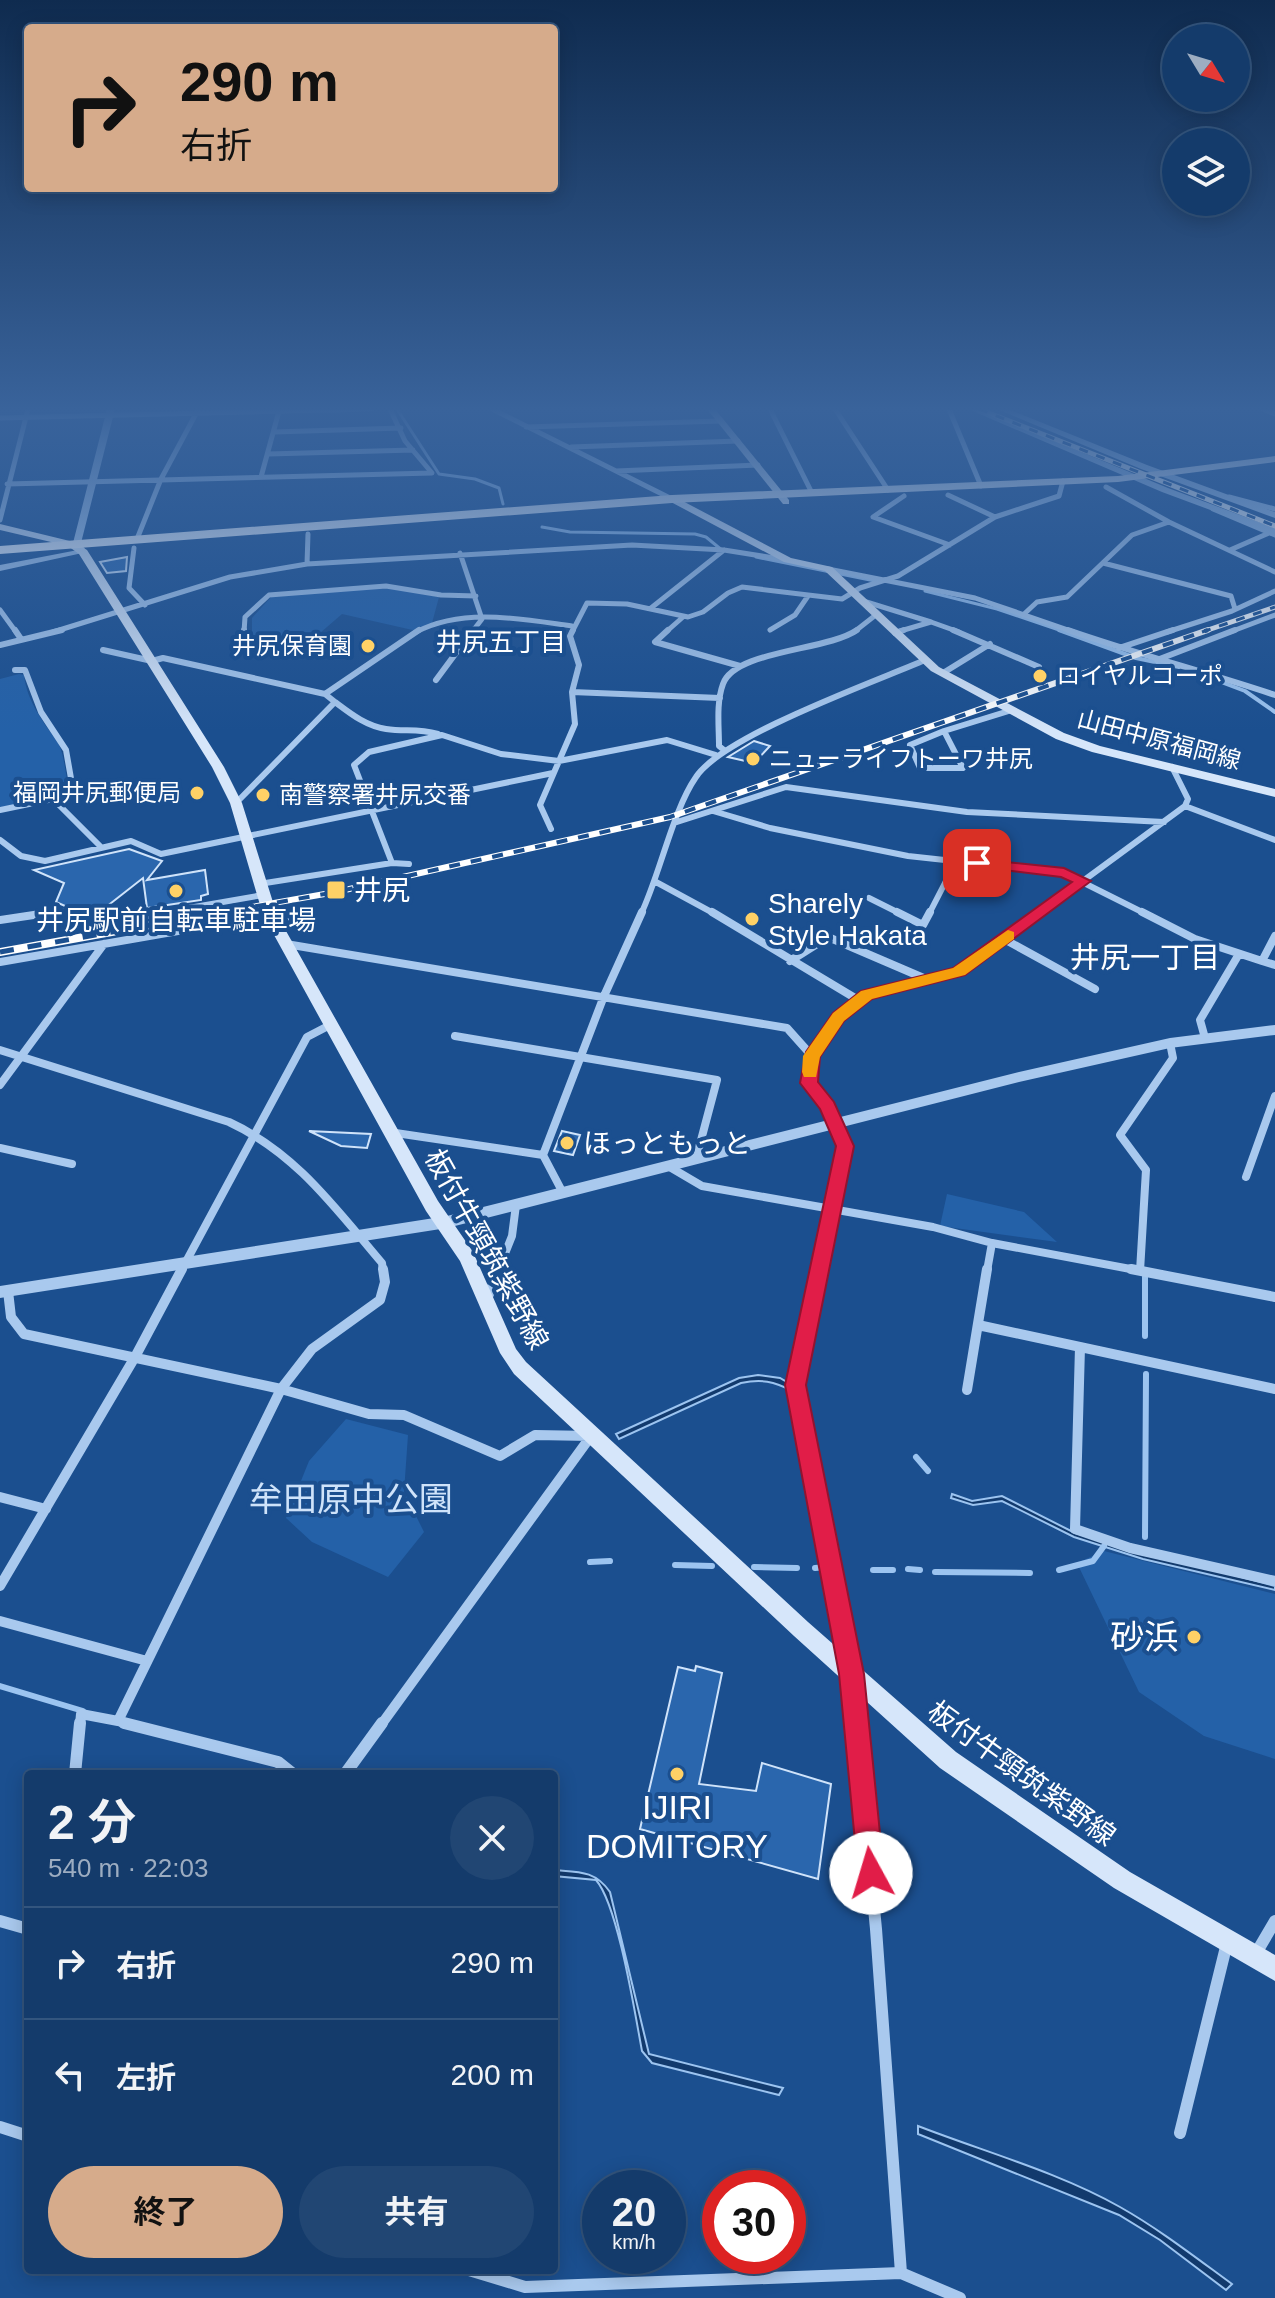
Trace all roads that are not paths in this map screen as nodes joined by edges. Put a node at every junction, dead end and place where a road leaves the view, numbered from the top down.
1 (84, 516) edge
2 (147, 516) edge
3 (467, 516) edge
4 (550, 516) edge
5 (708, 516) edge
6 (874, 516) edge
7 (1160, 516) edge
8 (1232, 516) edge
9 (995, 517) edge
10 (1169, 522) junction
11 (0, 527) edge
12 (1273, 533) edge
13 (308, 534) junction
14 (136, 544) junction
15 (950, 545) junction
16 (77, 546) junction
17 (0, 550) edge
18 (727, 550) junction
19 (1230, 550) junction
20 (460, 553) junction
21 (0, 558) edge
22 (788, 560) junction
23 (1103, 563) junction
24 (307, 564) junction
25 (0, 568) edge
26 (831, 572) junction
27 (1275, 572) edge
28 (885, 581) junction
29 (1275, 591) edge
30 (857, 593) junction
31 (476, 596) junction
32 (808, 596) junction
33 (145, 605) junction
34 (651, 608) junction
35 (1235, 609) junction
36 (0, 610) edge
37 (121, 613) junction
38 (877, 614) junction
39 (1023, 615) junction
40 (1275, 615) edge
41 (683, 617) junction
42 (482, 619) junction
43 (931, 622) junction
44 (572, 626) junction
45 (770, 630) dead end
46 (895, 633) junction
47 (244, 638) dead end
48 (21, 639) junction
49 (990, 644) junction
50 (0, 645) edge
51 (1119, 648) junction
52 (103, 650) dead end
53 (925, 660) junction
54 (1157, 660) junction
55 (152, 661) junction
56 (740, 666) junction
57 (1039, 667) dead end
58 (15, 670) dead end
59 (943, 673) junction
60 (436, 680) dead end
61 (572, 692) junction
62 (325, 694) junction
63 (1275, 695) edge
64 (720, 698) junction
65 (335, 702) junction
66 (1012, 710) junction
67 (944, 730) junction
68 (442, 735) junction
69 (720, 752) junction
70 (559, 761) junction
71 (1172, 767) junction
72 (553, 773) junction
73 (1275, 793) edge
74 (53, 799) junction
75 (236, 803) junction
76 (1185, 806) junction
77 (370, 809) junction
78 (0, 810) edge
79 (713, 811) junction
80 (677, 822) junction
81 (1164, 822) junction
82 (551, 829) dead end
83 (246, 837) junction
84 (0, 840) edge
85 (1275, 840) edge
86 (101, 847) junction
87 (948, 860) junction
88 (392, 863) junction
89 (409, 864) dead end
90 (1083, 881) junction
91 (656, 882) junction
92 (261, 889) junction
93 (869, 898) dead end
94 (270, 915) junction
95 (0, 920) edge
96 (1275, 936) edge
97 (1004, 939) junction
98 (104, 944) junction
99 (286, 944) junction
100 (1239, 954) junction
101 (790, 961) junction
102 (1262, 961) junction
103 (0, 962) edge
104 (1275, 965) edge
105 (927, 980) junction
106 (1095, 989) dead end
107 (604, 996) junction
108 (860, 1001) junction
109 (332, 1024) junction
110 (1275, 1030) edge
111 (455, 1036) dead end
112 (1205, 1038) junction
113 (1170, 1043) junction
114 (0, 1050) edge
115 (581, 1056) junction
116 (812, 1056) junction
117 (22, 1057) junction
118 (0, 1085) edge
119 (1275, 1096) edge
120 (836, 1122) junction
121 (1263, 1126) junction
122 (1275, 1131) edge
123 (389, 1132) junction
124 (255, 1134) junction
125 (0, 1148) edge
126 (543, 1155) junction
127 (696, 1159) junction
128 (72, 1164) dead end
129 (668, 1166) junction
130 (1246, 1177) dead end
131 (563, 1193) junction
132 (516, 1205) junction
133 (834, 1210) junction
134 (447, 1222) junction
135 (359, 1236) junction
136 (992, 1243) junction
137 (187, 1263) junction
138 (1140, 1271) junction
139 (4, 1291) edge
140 (1275, 1297) edge
141 (487, 1299) junction
142 (978, 1325) junction
143 (1080, 1347) junction
144 (135, 1357) junction
145 (281, 1389) junction
146 (1275, 1389) edge
147 (967, 1390) dead end
148 (591, 1436) junction
149 (0, 1497) edge
150 (46, 1509) junction
151 (1275, 1581) edge
152 (0, 1586) edge
153 (0, 1621) edge
154 (147, 1661) junction
155 (852, 1674) junction
156 (118, 1721) junction
157 (75, 1770) edge
158 (288, 1770) edge
159 (348, 1770) edge
160 (0, 1921) edge
161 (1275, 1921) edge
162 (24, 1928) edge
163 (1227, 1942) junction
164 (1254, 1957) junction
165 (1275, 1969) edge
166 (0, 2127) edge
167 (1180, 2133) dead end
168 (24, 2135) edge
169 (901, 2273) junction
170 (482, 2274) edge
171 (960, 2298) edge

1 - 16 street
2 - 14 street
3 - 14 main road
4 - 13 main road
5 - 22 main road, 山田中原福岡線
6 - 15 street
7 - 10 street
8 - 12 street
9 - 15 street
10 - 19 street
10 - 23 street
11 - 16 main road
12 - 19 street
13 - 14 main road
13 - 24 street
14 - 16 main road
14 - 33 street
15 - 28 street
16 - 17 main road
16 - 21 main road
16 - 25 street
16 - 37 main road, 板付牛頸筑紫野線
18 - 20 street
18 - 22 street
18 - 34 street
19 - 27 street
20 - 24 street
20 - 31 street
22 - 26 main road, 山田中原福岡線
23 - 35 street
23 - 39 street
24 - 33 street
26 - 28 street
26 - 30 main road, 山田中原福岡線
28 - 30 street
28 - 39 street
29 - 35 street
30 - 32 street
30 - 38 main road, 山田中原福岡線
30 - 43 street
31 - 42 street
31 - 47 street
32 - 41 street
32 - 45 street
33 - 37 street
34 - 41 street
34 - 44 street
35 - 51 street
36 - 48 street
37 - 48 street
37 - 55 main road, 板付牛頸筑紫野線
38 - 46 main road, 山田中原福岡線
38 - 56 street
39 - 51 street
40 - 54 street
41 - 56 street
42 - 44 street
42 - 60 street
42 - 62 street
43 - 46 street
43 - 49 street
44 - 61 street
46 - 53 main road, 山田中原福岡線
48 - 50 street
49 - 57 street
49 - 59 street
51 - 54 street
52 - 55 street
53 - 59 main road, 山田中原福岡線
53 - 69 street
54 - 63 street
55 - 62 street
55 - 75 main road, 板付牛頸筑紫野線
56 - 64 street
58 - 74 street
59 - 66 main road, 山田中原福岡線
61 - 64 street
61 - 70 street
62 - 65 street
64 - 69 street
65 - 68 street
65 - 75 street
66 - 67 street
66 - 71 main road, 山田中原福岡線
67 - 67 street
68 - 70 street
68 - 77 street
69 - 70 street
69 - 80 street
70 - 72 street
71 - 73 main road, 山田中原福岡線
71 - 76 street
72 - 77 street
72 - 82 street
74 - 78 street
74 - 86 street
75 - 83 main road, 板付牛頸筑紫野線
76 - 81 street
76 - 85 street
77 - 83 street
77 - 88 street
79 - 80 street
79 - 81 street
79 - 87 street
80 - 91 street
81 - 90 street
83 - 86 street
83 - 92 main road, 板付牛頸筑紫野線
84 - 86 street
87 - 90 street
87 - 93 street
88 - 89 street
88 - 92 street
90 - 97 street
90 - 100 street
91 - 101 street
91 - 107 street
92 - 94 main road, 板付牛頸筑紫野線
92 - 95 street
94 - 98 street
94 - 99 main road, 板付牛頸筑紫野線
96 - 102 street
97 - 105 street
97 - 106 street
98 - 103 street
98 - 117 street
99 - 107 street
99 - 109 main road, 板付牛頸筑紫野線
100 - 102 street
100 - 112 street
101 - 105 street
101 - 108 street
102 - 104 street
105 - 108 street
107 - 115 street
107 - 116 street
108 - 116 street
109 - 123 main road, 板付牛頸筑紫野線
109 - 124 street
110 - 112 street
111 - 115 street
112 - 113 street
113 - 120 street
113 - 138 street
114 - 117 street
115 - 126 street
115 - 127 street
116 - 120 street
117 - 118 street
117 - 124 street
119 - 121 street
120 - 127 street
120 - 133 street
121 - 122 street
121 - 130 street
123 - 126 street
123 - 134 main road, 板付牛頸筑紫野線
124 - 135 street
124 - 137 street
125 - 128 street
126 - 131 street
127 - 129 street
129 - 131 street
129 - 133 street
131 - 132 street
132 - 134 street
132 - 141 street
133 - 136 street
133 - 155 street
134 - 135 street
134 - 141 main road, 板付牛頸筑紫野線
135 - 137 street
135 - 145 street
136 - 138 street
136 - 142 street
137 - 139 street
137 - 144 street
138 - 140 street
139 - 144 street
141 - 148 main road, 板付牛頸筑紫野線
142 - 143 street
142 - 147 street
143 - 146 street
143 - 151 street
144 - 145 street
144 - 150 street
145 - 148 street
145 - 154 street
148 - 155 main road, 板付牛頸筑紫野線
148 - 159 street
149 - 150 street
150 - 152 street
153 - 154 street
154 - 156 street
155 - 163 main road, 板付牛頸筑紫野線
155 - 169 street
156 - 157 street
156 - 158 street
160 - 162 street
161 - 164 street
163 - 164 main road, 板付牛頸筑紫野線
163 - 167 street
164 - 165 main road, 板付牛頸筑紫野線
166 - 168 street
169 - 170 street
169 - 171 street

